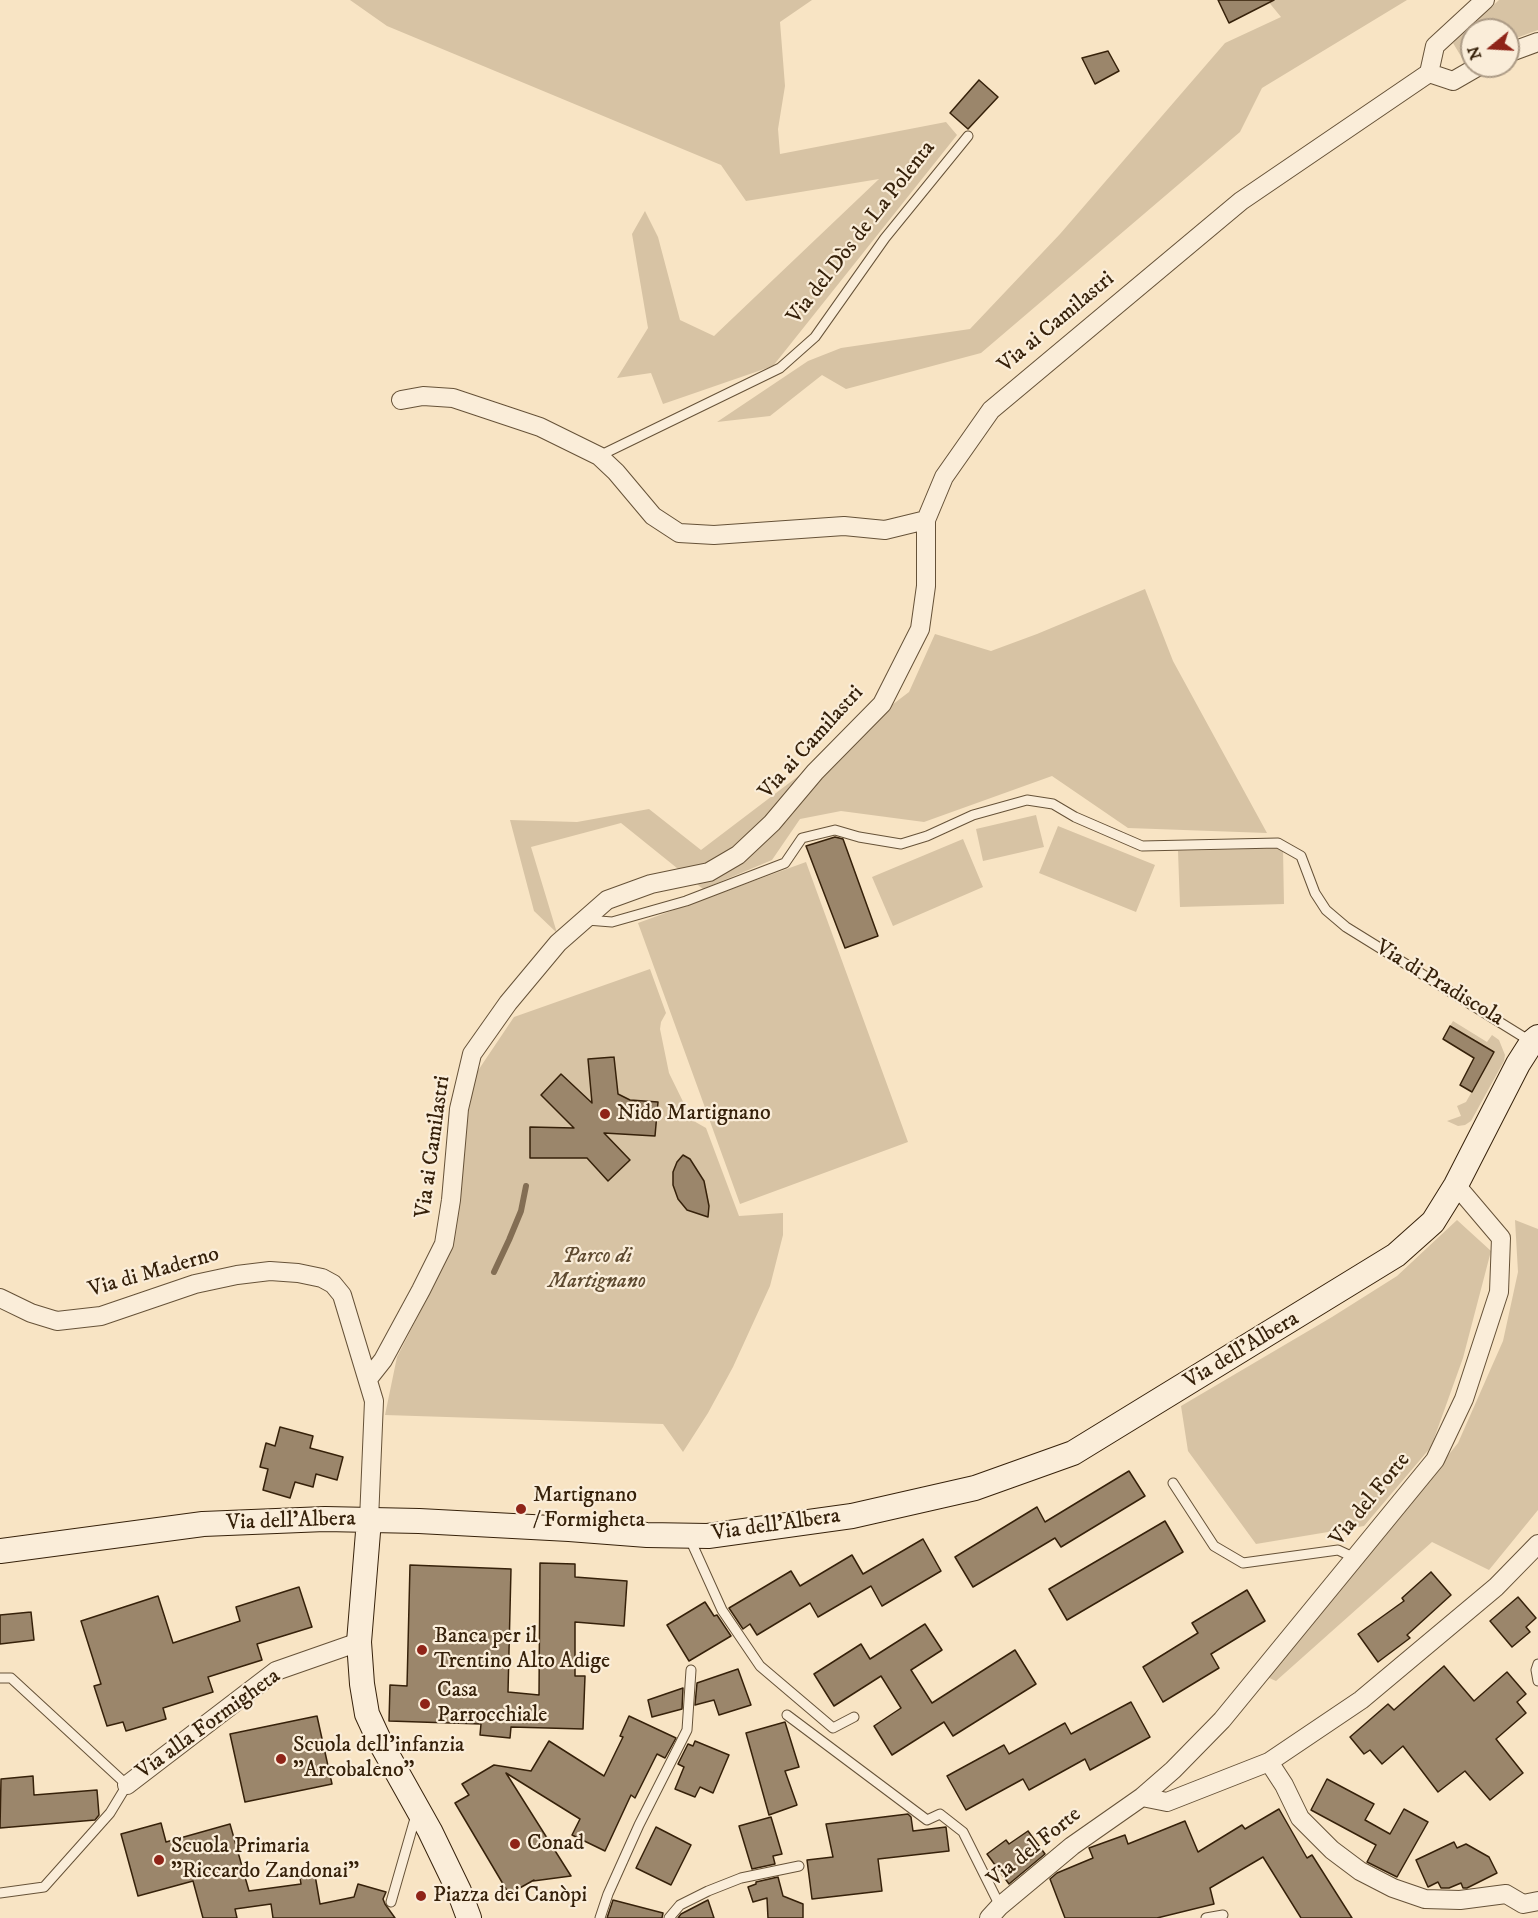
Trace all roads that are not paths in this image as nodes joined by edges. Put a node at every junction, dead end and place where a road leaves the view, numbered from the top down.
1 (1485, 0) edge
2 (1538, 42) edge
3 (1520, 49) edge
4 (1429, 73) junction
5 (1460, 77) edge
6 (968, 136) dead end
7 (400, 400) dead end
8 (599, 456) junction
9 (926, 520) junction
10 (586, 920) junction
11 (1535, 1040) edge
12 (1456, 1185) junction
13 (0, 1298) edge
14 (368, 1379) junction
15 (1173, 1483) dead end
16 (369, 1520) junction
17 (689, 1537) junction
18 (1538, 1544) edge
19 (0, 1551) edge
20 (1355, 1558) junction
21 (359, 1642) junction
22 (1538, 1664) edge
23 (691, 1670) dead end
24 (0, 1678) edge
25 (1538, 1681) edge
26 (787, 1715) dead end
27 (854, 1717) dead end
28 (1269, 1762) junction
29 (127, 1785) junction
30 (1142, 1797) junction
31 (418, 1807) junction
32 (799, 1866) dead end
33 (0, 1893) edge
34 (1538, 1901) edge
35 (391, 1902) dead end
36 (994, 1912) edge
37 (1223, 1914) dead end
38 (469, 1918) edge
39 (600, 1918) edge
40 (669, 1918) edge
41 (1206, 1918) edge

1 - 4 street
2 - 3 street
4 - 5 street
4 - 9 street, Via ai Camilastri
6 - 8 lane, Via del Dòs de La Polenta
7 - 8 street
8 - 9 street
9 - 10 street, Via ai Camilastri
10 - 11 lane, Via di Pradiscola
10 - 14 street, Via ai Camilastri
11 - 12 street, Via di Pradiscola
12 - 17 street, Via dell'Albera
12 - 20 street, Via del Forte
13 - 14 street, Via di Maderno
14 - 16 street, Via di Maderno
15 - 20 lane
16 - 17 street, Via dell'Albera
16 - 19 street, Via dell'Albera
16 - 21 street
17 - 27 lane
18 - 28 street
20 - 30 street, Via del Forte
21 - 29 street, Via alla Formigheta
21 - 31 street
22 - 25 lane
23 - 39 lane
24 - 29 lane, Via alla Formigheta
26 - 36 lane
28 - 30 street
28 - 34 street
29 - 33 lane, Via alla Formigheta
30 - 36 street, Via del Forte
31 - 35 lane
31 - 38 street
32 - 40 lane
37 - 41 lane

